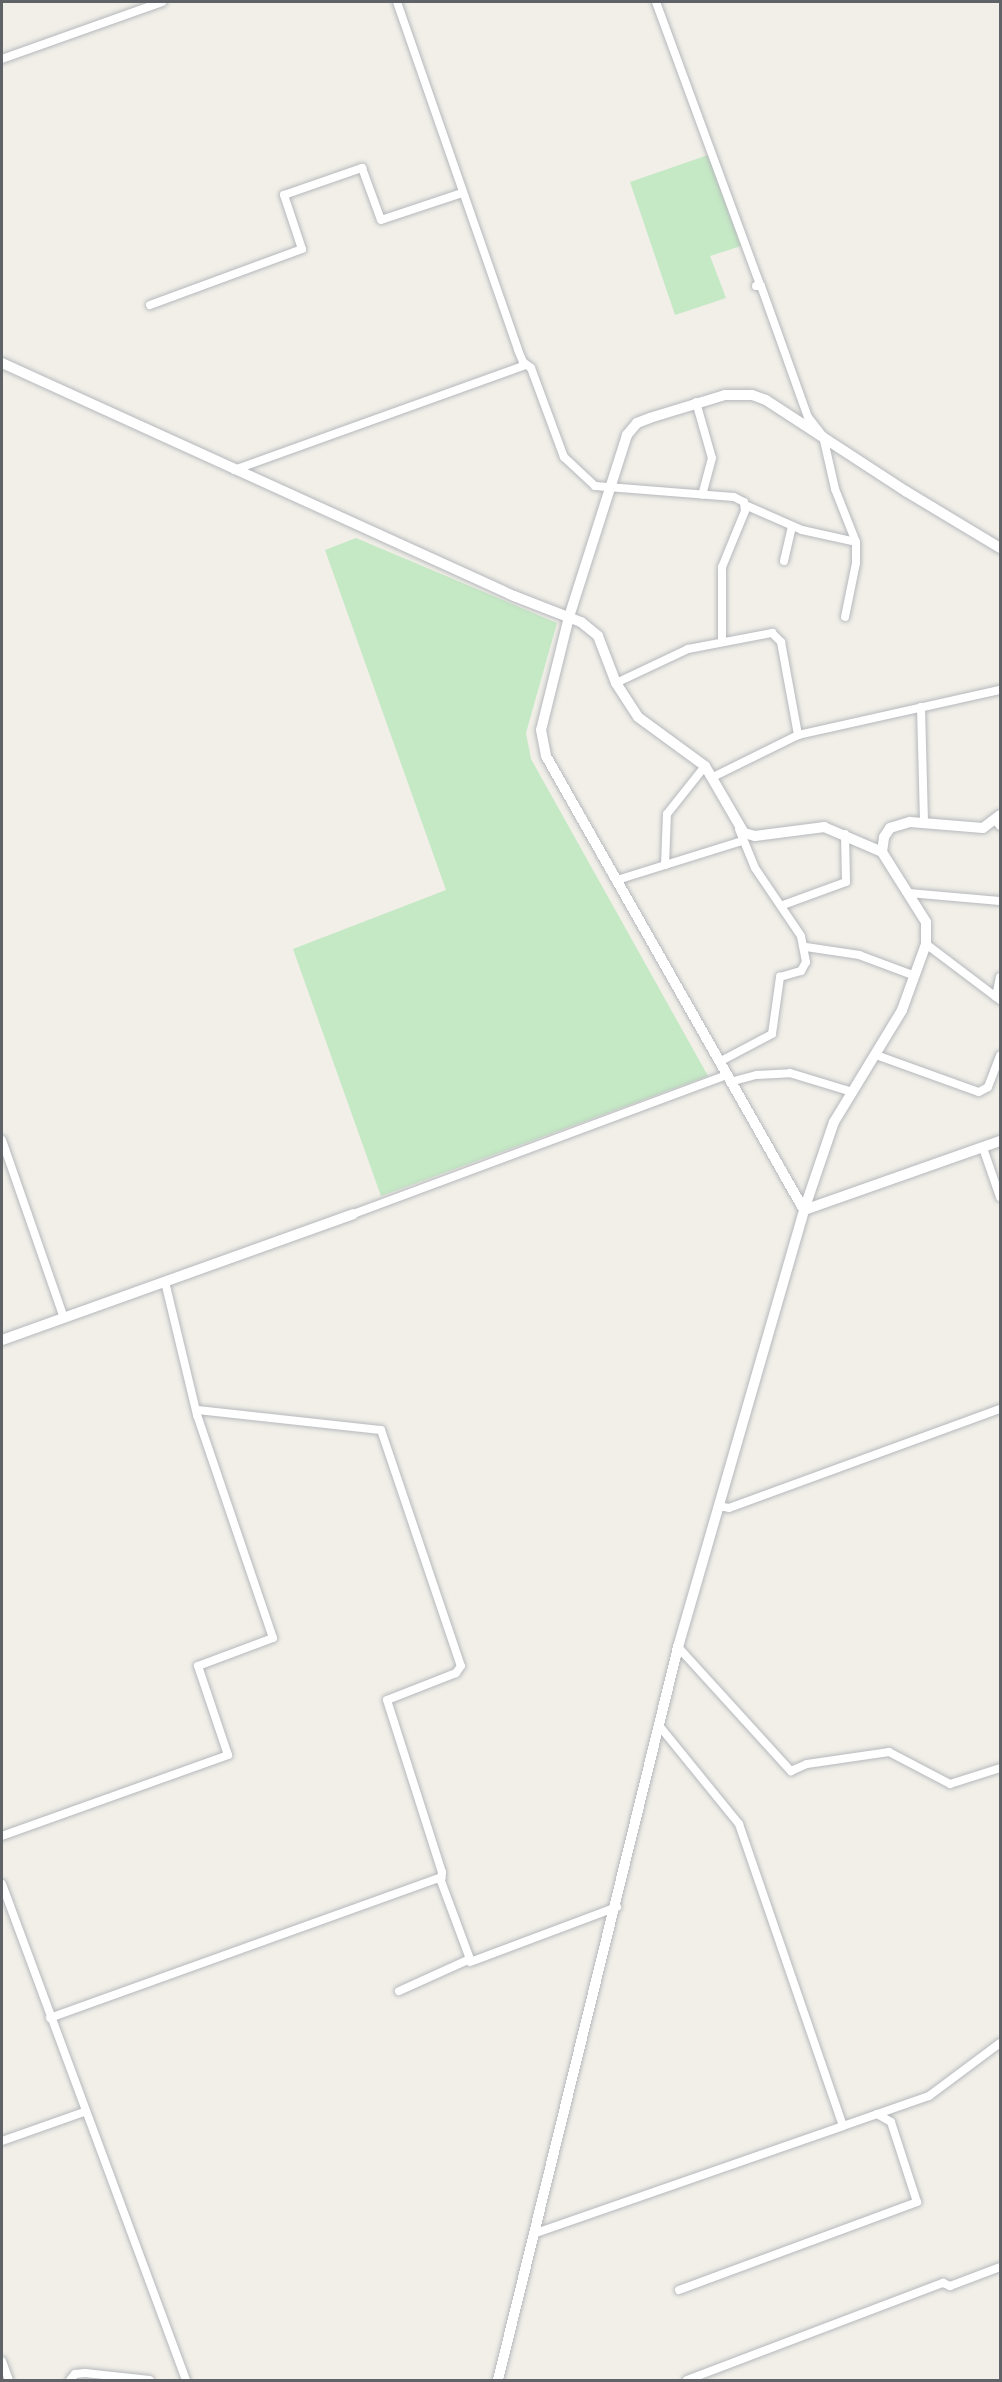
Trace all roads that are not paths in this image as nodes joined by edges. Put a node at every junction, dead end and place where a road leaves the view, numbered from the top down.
1 (162, 2) edge
2 (397, 2) edge
3 (656, 2) edge
4 (2, 59) edge
5 (462, 193) junction
6 (150, 305) dead end
7 (2, 363) edge
8 (526, 365) junction
9 (696, 402) junction
10 (822, 436) junction
11 (234, 470) junction
12 (610, 490) junction
13 (702, 495) junction
14 (745, 505) junction
15 (792, 526) junction
16 (856, 542) junction
17 (1000, 548) edge
18 (784, 561) dead end
19 (569, 617) junction
20 (845, 618) dead end
21 (722, 640) junction
22 (616, 683) junction
23 (1000, 690) edge
24 (921, 707) junction
25 (798, 735) junction
26 (705, 766) junction
27 (715, 776) junction
28 (999, 821) edge
29 (924, 823) junction
30 (739, 827) junction
31 (845, 834) junction
32 (742, 841) junction
33 (882, 852) junction
34 (665, 865) junction
35 (617, 880) junction
36 (909, 893) junction
37 (1000, 901) edge
38 (783, 905) junction
39 (926, 944) junction
40 (806, 947) junction
41 (915, 976) junction
42 (1000, 977) edge
43 (998, 998) edge
44 (876, 1055) junction
45 (1000, 1055) edge
46 (719, 1062) junction
47 (729, 1079) junction
48 (852, 1092) junction
49 (2, 1140) edge
50 (1000, 1142) edge
51 (983, 1148) junction
52 (1000, 1197) edge
53 (804, 1210) junction
54 (353, 1214) joint
55 (165, 1282) junction
56 (64, 1318) junction
57 (2, 1340) edge
58 (1000, 1408) edge
59 (197, 1410) junction
60 (718, 1506) junction
61 (678, 1647) junction
62 (661, 1728) junction
63 (1000, 1768) edge
64 (2, 1836) edge
65 (441, 1877) junction
66 (2, 1884) edge
67 (616, 1906) junction
68 (470, 1962) junction
69 (399, 1991) dead end
70 (50, 2018) junction
71 (1000, 2043) edge
72 (84, 2112) junction
73 (877, 2114) junction
74 (843, 2126) junction
75 (2, 2141) edge
76 (536, 2233) junction
77 (1000, 2267) edge
78 (679, 2290) dead end
79 (2, 2361) edge
80 (9, 2380) edge
81 (70, 2380) edge
82 (150, 2380) edge
83 (186, 2380) edge
84 (498, 2380) edge
85 (687, 2380) edge

1 - 4 street
2 - 5 street
3 - 10 street
5 - 6 street
5 - 8 street
7 - 11 street
8 - 11 street
8 - 12 street
9 - 10 street
9 - 12 street
9 - 13 street
10 - 16 street
10 - 17 street
11 - 19 street
12 - 13 street
12 - 19 street
13 - 14 street
14 - 15 street
14 - 21 street
15 - 16 street
15 - 18 street
16 - 20 street
19 - 22 street
19 - 35 street
21 - 22 street
21 - 25 street
22 - 26 street
23 - 24 street
24 - 25 street
24 - 29 street
25 - 27 street
26 - 27 street
26 - 34 street
27 - 30 street
28 - 29 street
29 - 33 street
30 - 31 street
30 - 32 street
31 - 33 street
31 - 38 street
32 - 34 street
32 - 38 street
33 - 36 street
34 - 35 street
35 - 46 street
36 - 37 street
36 - 39 street
38 - 40 street
39 - 41 street
39 - 43 street
40 - 41 street
40 - 46 street
41 - 44 street
42 - 43 street
44 - 45 street
44 - 48 street
46 - 47 street
47 - 48 street
47 - 53 street
47 - 54 street
48 - 53 street
49 - 56 street
50 - 51 street
51 - 52 street
51 - 53 street
53 - 60 street
54 - 55 street
55 - 56 street
55 - 59 street
56 - 57 street
58 - 60 street
59 - 64 street
59 - 65 street
60 - 61 street
61 - 62 street
61 - 63 street
62 - 67 street
62 - 74 street
65 - 68 street
65 - 70 street
66 - 70 street
67 - 68 street
67 - 76 street
68 - 69 street
70 - 72 street
71 - 73 street
72 - 75 street
72 - 83 street
73 - 74 street
73 - 78 street
74 - 76 street
76 - 84 street
77 - 85 street
79 - 80 street
81 - 82 street

